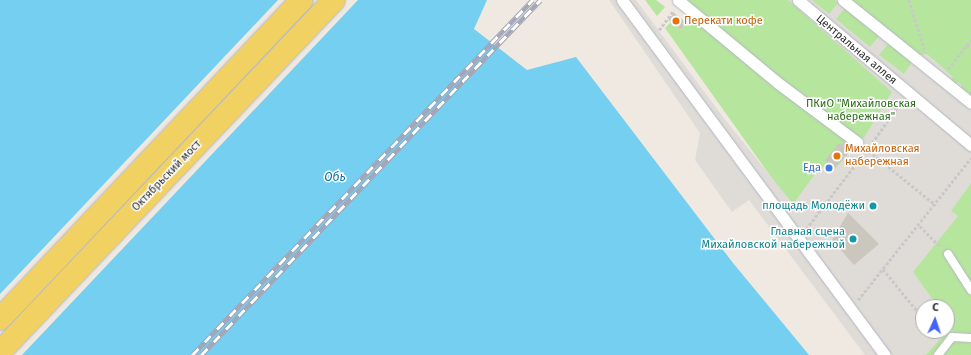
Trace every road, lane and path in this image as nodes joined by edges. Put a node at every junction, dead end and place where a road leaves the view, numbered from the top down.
1 (302, 0) edge
2 (334, 0) edge
3 (622, 0) edge
4 (798, 0) edge
5 (843, 0) edge
6 (909, 0) edge
7 (679, 1) edge
8 (650, 39) junction
9 (971, 40) edge
10 (967, 45) junction
11 (971, 48) edge
12 (926, 66) junction
13 (938, 77) junction
14 (907, 96) junction
15 (971, 103) edge
16 (857, 142) dead end
17 (971, 145) edge
18 (867, 150) junction
19 (971, 158) edge
20 (936, 205) junction
21 (920, 226) junction
22 (798, 239) junction
23 (948, 254) joint
24 (883, 269) junction
25 (971, 290) edge
26 (915, 308) edge
27 (850, 310) junction
28 (0, 319) edge
29 (971, 338) edge
30 (0, 352) edge
31 (885, 355) edge
32 (938, 355) edge

1 - 28 main road, Октябрьский мост
2 - 30 main road, Октябрьский мост
3 - 8 street
4 - 14 street, Центральная аллея
5 - 12 street
6 - 12 path
7 - 8 path
7 - 16 street
8 - 22 street
9 - 10 path
10 - 11 path
10 - 13 path
12 - 13 street
13 - 15 street
14 - 17 street, Центральная аллея
14 - 18 path
18 - 20 path
18 - 22 path
19 - 20 path
20 - 21 path
21 - 23 path
21 - 24 path
22 - 27 street
23 - 25 lane
24 - 26 path
24 - 27 path
27 - 31 street
29 - 32 lane

